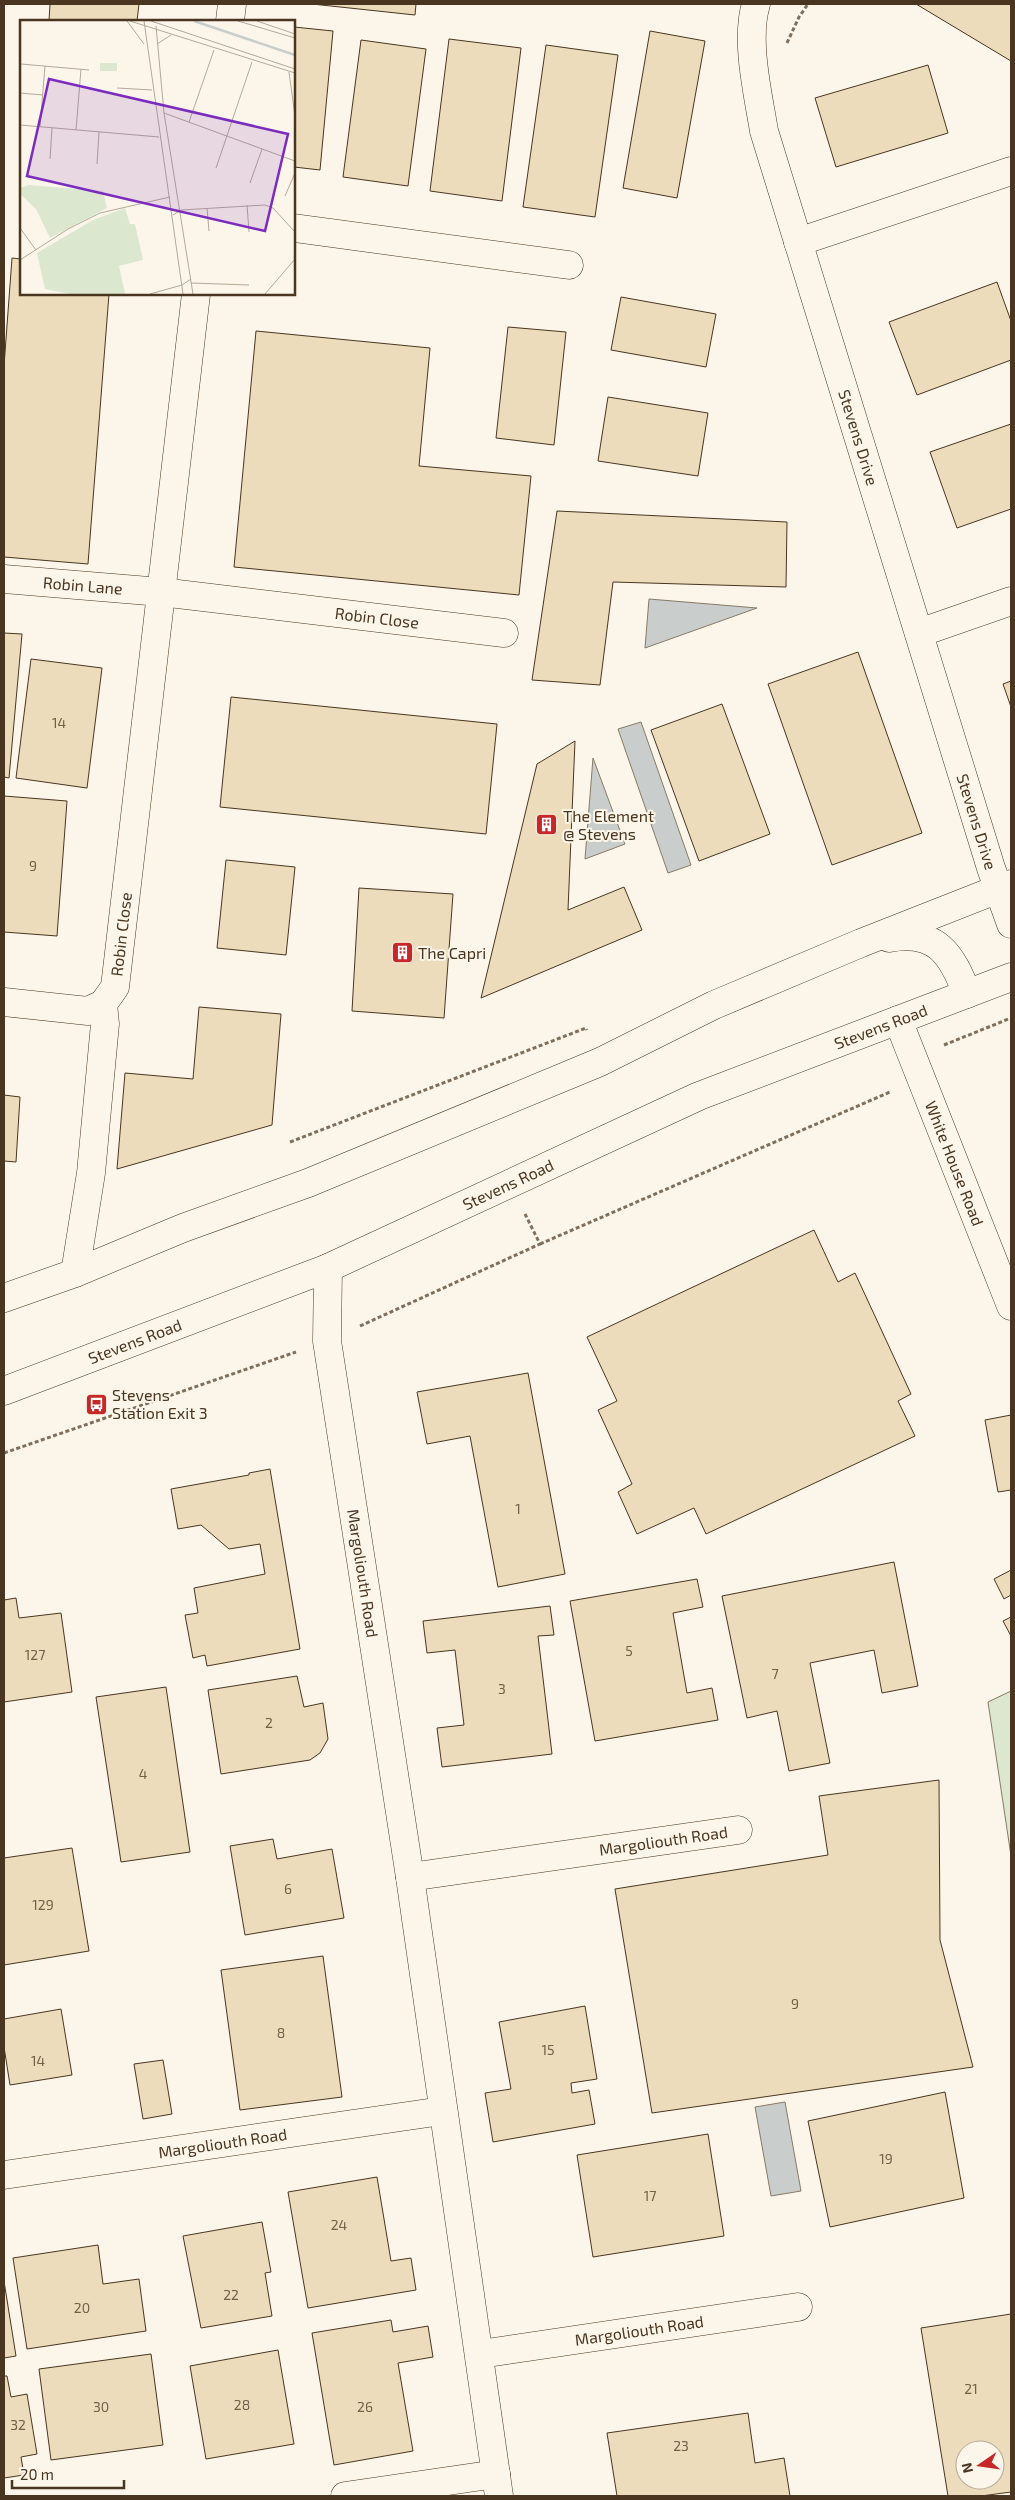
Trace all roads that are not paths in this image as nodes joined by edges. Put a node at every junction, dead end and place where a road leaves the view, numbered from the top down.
1 (232, 4) edge
2 (756, 4) edge
3 (230, 20) edge
4 (1011, 171) edge
5 (295, 228) edge
6 (798, 242) junction
7 (569, 265) dead end
8 (196, 295) edge
9 (4, 579) edge
10 (161, 592) junction
11 (1011, 601) edge
12 (504, 633) dead end
13 (919, 633) junction
14 (1005, 887) edge
15 (1011, 924) edge
16 (861, 943) junction
17 (1011, 977) edge
18 (967, 994) junction
19 (4, 1002) edge
20 (103, 1004) junction
21 (898, 1020) junction
22 (328, 1268) junction
23 (75, 1273) junction
24 (4, 1298) edge
25 (1011, 1306) edge
26 (4, 1391) edge
27 (738, 1830) dead end
28 (410, 1878) junction
29 (442, 2111) junction
30 (4, 2174) edge
31 (798, 2307) dead end
32 (480, 2354) junction
33 (497, 2485) edge
34 (345, 2496) edge

1 - 3 street
2 - 6 street, Stevens Drive
4 - 6 street
5 - 7 street
6 - 13 street, Stevens Drive
8 - 10 street, Robin Close
9 - 10 street, Robin Lane
10 - 12 street, Robin Close
10 - 20 street, Robin Close
11 - 13 street
13 - 14 street, Stevens Drive
14 - 15 street, Stevens Drive
14 - 16 street
16 - 18 street
16 - 23 street
17 - 18 street, Stevens Road
18 - 21 street, Stevens Road
19 - 20 street
20 - 23 street
21 - 22 street, Stevens Road
21 - 25 street, White House Road
22 - 26 street, Stevens Road
22 - 28 street, Margoliouth Road
23 - 24 street
27 - 28 street, Margoliouth Road
28 - 29 street, Margoliouth Road
29 - 30 street, Margoliouth Road
29 - 32 street, Margoliouth Road
31 - 32 street, Margoliouth Road
32 - 33 street, Margoliouth Road
33 - 34 street, Margoliouth Road

